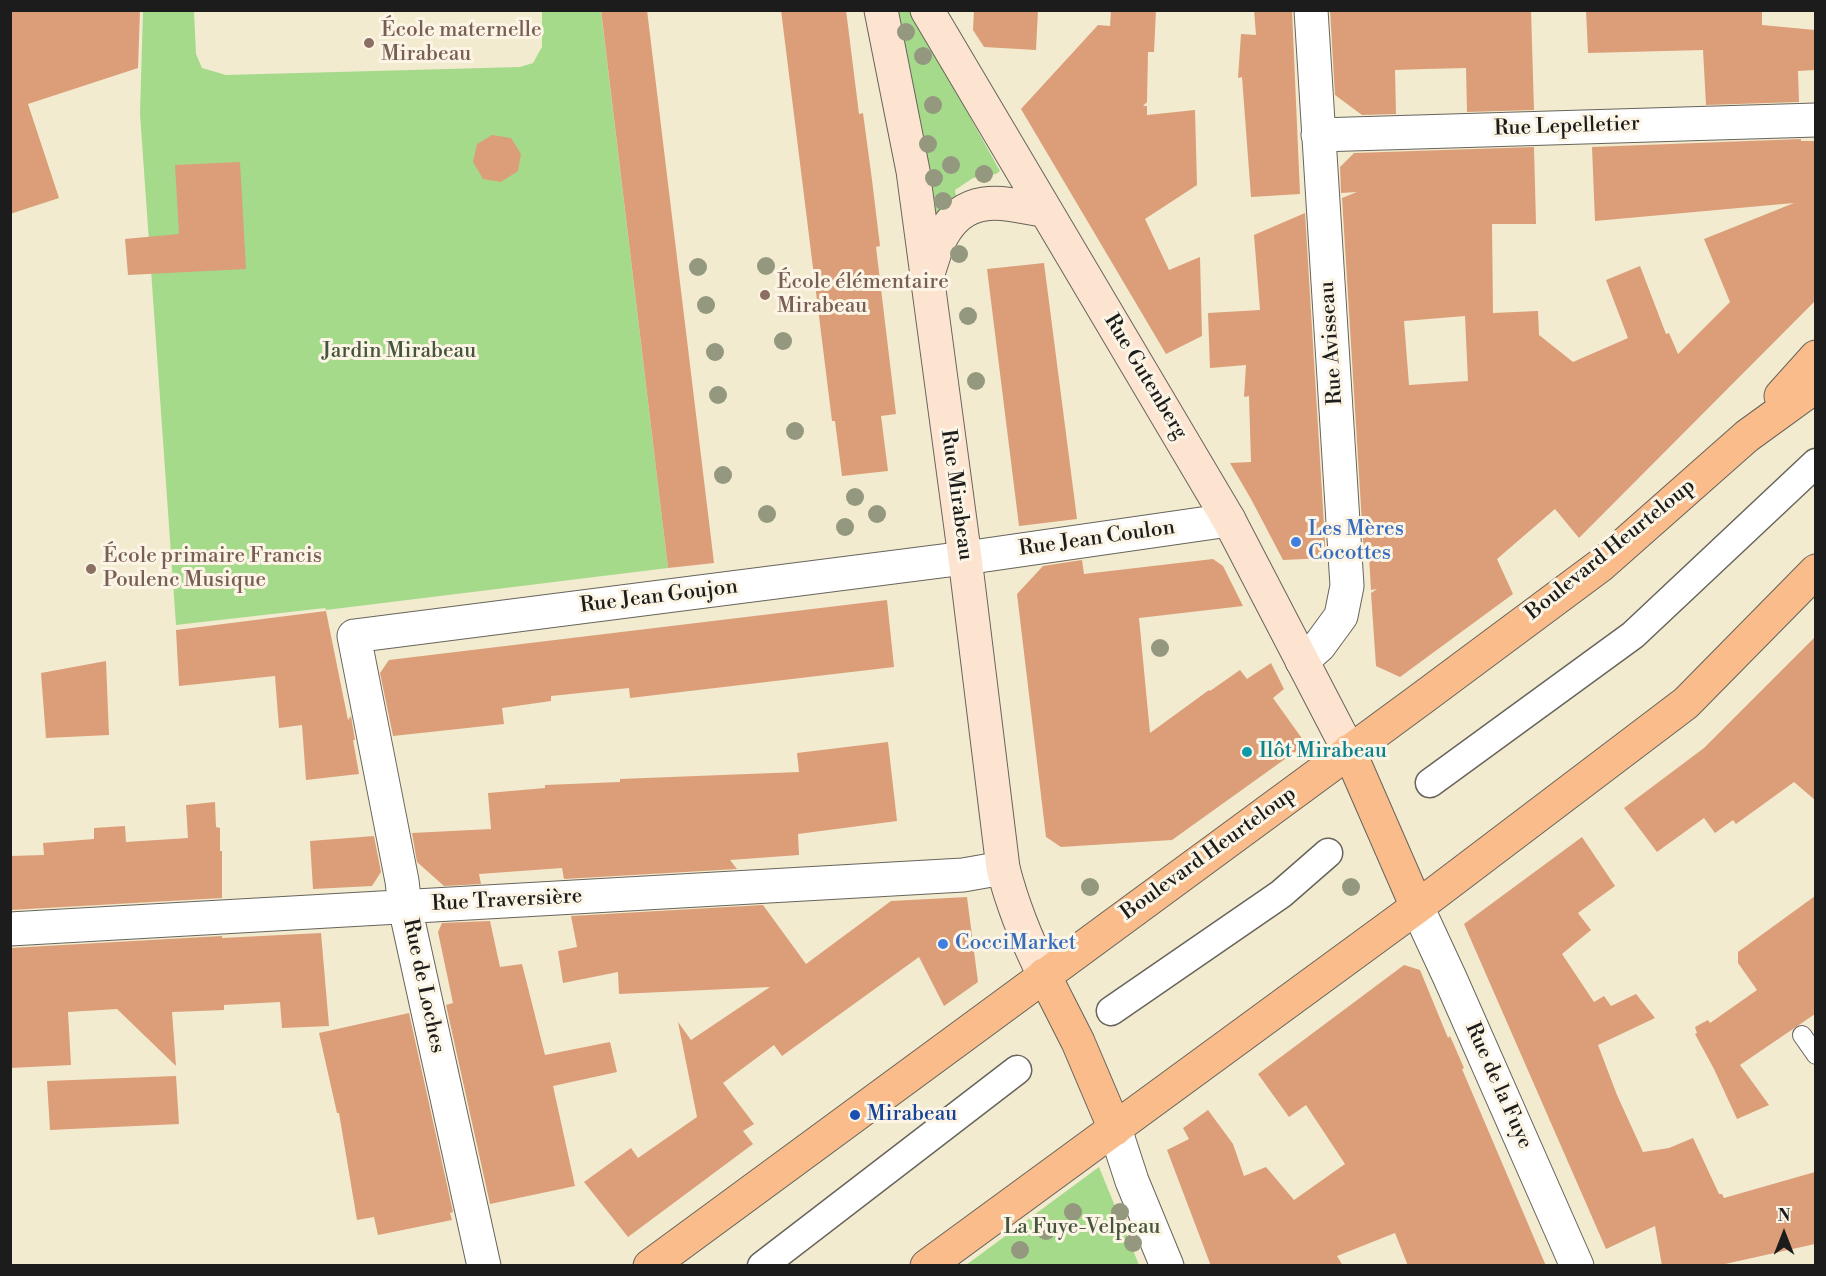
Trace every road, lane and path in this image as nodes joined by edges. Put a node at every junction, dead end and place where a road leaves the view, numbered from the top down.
1 (880, 10) edge
2 (927, 10) edge
3 (1311, 10) edge
4 (1815, 120) edge
5 (1318, 135) junction
6 (1046, 211) junction
7 (926, 279) junction
8 (1815, 357) edge
9 (1815, 386) edge
10 (1747, 436) junction
11 (1815, 463) edge
12 (1229, 520) junction
13 (965, 558) junction
14 (1815, 571) edge
15 (354, 636) joint
16 (1302, 661) junction
17 (1349, 751) junction
18 (1430, 783) dead end
19 (1328, 853) dead end
20 (1003, 868) junction
21 (405, 907) junction
22 (1417, 908) junction
23 (10, 929) edge
24 (1044, 975) junction
25 (1111, 1011) dead end
26 (1802, 1035) dead end
27 (1815, 1055) edge
28 (1017, 1070) dead end
29 (1115, 1129) junction
30 (484, 1266) edge
31 (650, 1266) edge
32 (762, 1266) edge
33 (927, 1266) edge
34 (1167, 1266) edge
35 (1577, 1266) edge

1 - 7 main road, Rue Mirabeau
2 - 6 main road, Rue Gutenberg
3 - 5 street, Rue Avisseau
4 - 5 street, Rue Lepelletier
5 - 16 street, Rue Avisseau
6 - 7 main road
6 - 12 main road, Rue Gutenberg
7 - 13 main road, Rue Mirabeau
8 - 10 main road
9 - 10 main road, Boulevard Heurteloup
10 - 17 main road, Boulevard Heurteloup
11 - 18 street
12 - 13 street, Rue Jean Coulon
12 - 16 main road, Rue Gutenberg
13 - 15 street, Rue Jean Goujon
13 - 20 main road, Rue Mirabeau
14 - 22 main road
15 - 21 street, Rue de Loches
16 - 17 main road, Rue Gutenberg
17 - 22 main road
17 - 24 main road, Boulevard Heurteloup
19 - 25 street
20 - 21 street, Rue Traversière
20 - 24 main road, Rue Mirabeau
21 - 23 street, Rue Traversière
21 - 30 street, Rue de Loches
22 - 29 main road
22 - 35 street, Rue de la Fuye
24 - 29 main road
24 - 31 main road, Boulevard Heurteloup
26 - 27 lane
28 - 32 street
29 - 33 main road
29 - 34 street

